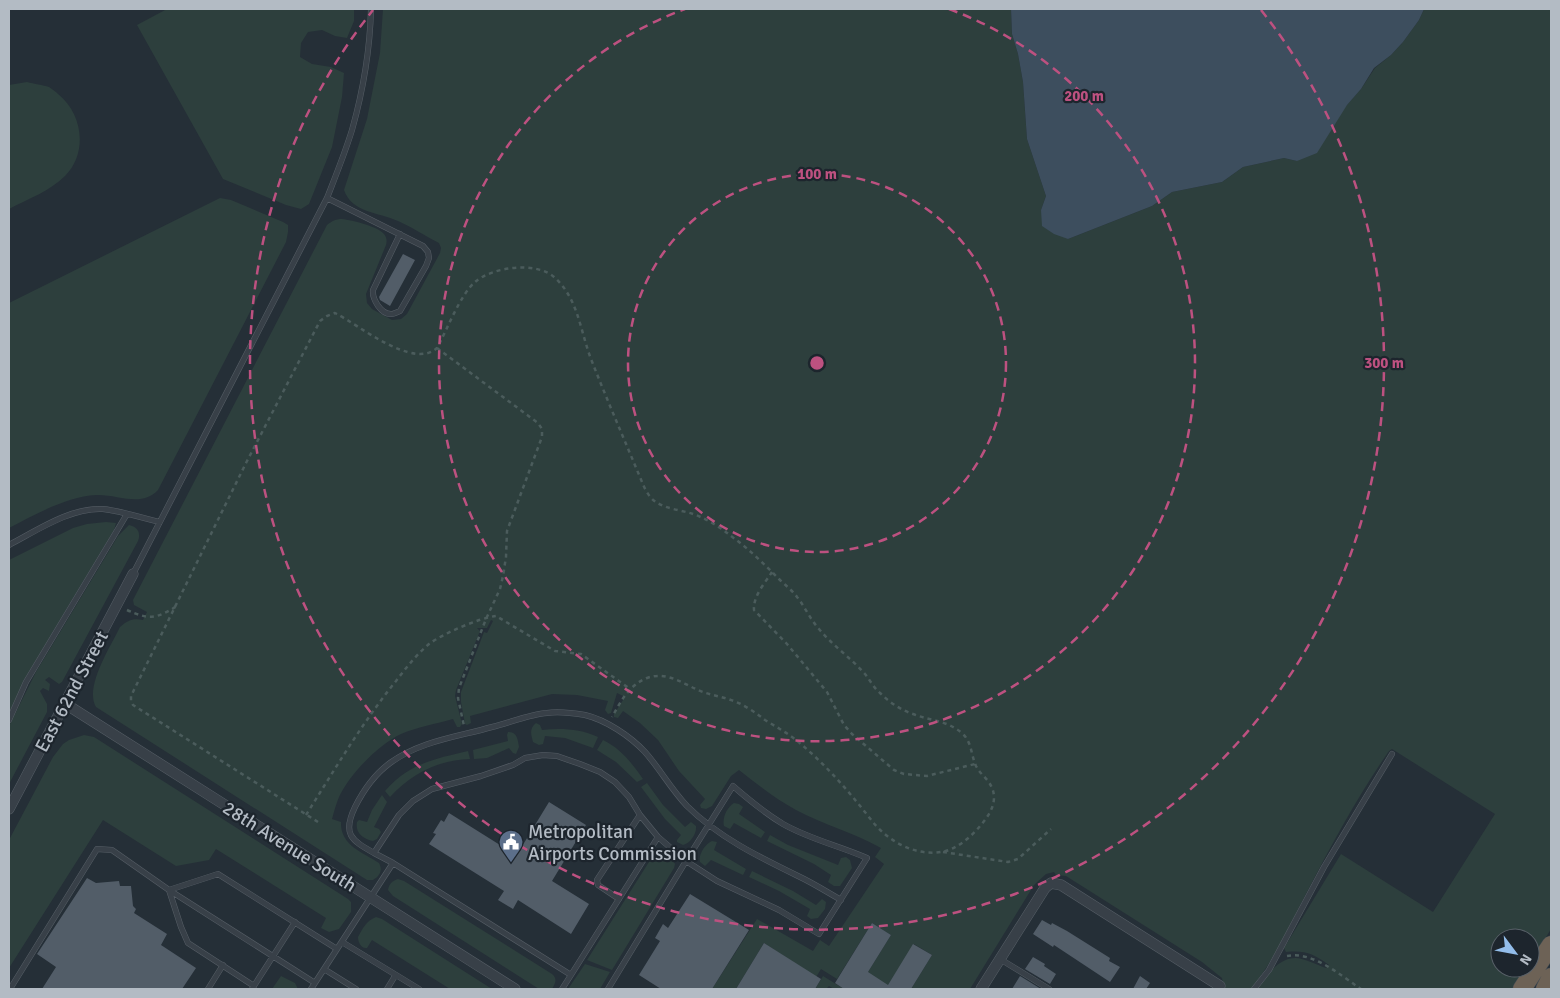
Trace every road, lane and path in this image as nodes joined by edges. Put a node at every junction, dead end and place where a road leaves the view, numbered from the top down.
1 (371, 9) edge
2 (327, 198) junction
3 (400, 234) junction
4 (437, 348) junction
5 (128, 514) junction
6 (160, 522) junction
7 (9, 545) edge
8 (772, 572) junction
9 (133, 574) joint
10 (116, 605) junction
11 (177, 605) junction
12 (486, 619) junction
13 (630, 689) junction
14 (64, 703) junction
15 (9, 720) edge
16 (608, 724) junction
17 (465, 735) junction
18 (1392, 754) dead end
19 (975, 764) junction
20 (9, 809) edge
21 (640, 814) junction
22 (306, 815) junction
23 (318, 822) dead end
24 (708, 825) junction
25 (1051, 829) dead end
26 (658, 838) junction
27 (942, 852) junction
28 (374, 853) junction
29 (686, 861) junction
30 (393, 863) junction
31 (169, 890) junction
32 (371, 898) junction
33 (619, 899) junction
34 (841, 900) junction
35 (295, 922) junction
36 (342, 942) junction
37 (1551, 945) edge
38 (337, 949) junction
39 (273, 956) junction
40 (1275, 959) junction
41 (1000, 960) junction
42 (223, 965) junction
43 (324, 969) junction
44 (571, 975) junction
45 (395, 976) junction
46 (1551, 977) edge
47 (315, 983) junction
48 (253, 987) edge
49 (1219, 988) edge
50 (10, 989) edge
51 (208, 989) edge
52 (311, 989) edge
53 (356, 989) edge
54 (387, 989) edge
55 (419, 989) edge
56 (515, 989) edge
57 (562, 989) edge
58 (608, 989) edge
59 (981, 989) edge
60 (1049, 989) edge
61 (1254, 989) edge
62 (1361, 989) edge
63 (1522, 989) edge
64 (1545, 989) edge

1 - 2 lane
2 - 3 lane
2 - 6 lane
3 - 3 lane
4 - 8 path
4 - 11 path
4 - 12 path
5 - 6 lane
5 - 7 lane
5 - 15 lane
6 - 9 lane
8 - 19 path
8 - 19 path
9 - 10 street, East 62nd Street
10 - 11 path
10 - 14 street, East 62nd Street
11 - 22 path
12 - 13 path
12 - 17 path
12 - 22 path
13 - 16 path
13 - 27 path
14 - 20 street, East 62nd Street
14 - 32 street, 28th Avenue South
16 - 17 lane
16 - 24 lane
17 - 28 lane
18 - 40 lane
19 - 27 path
21 - 26 lane
21 - 28 lane
21 - 33 lane
22 - 23 path
24 - 29 lane
24 - 34 lane
24 - 34 lane
25 - 27 path
26 - 29 lane
26 - 33 lane
28 - 30 lane
29 - 34 lane
29 - 58 lane
30 - 32 lane
30 - 44 lane
31 - 35 lane
31 - 39 lane
31 - 42 lane
31 - 50 lane
32 - 36 lane
32 - 56 street, 28th Avenue South
33 - 44 lane
35 - 38 lane
35 - 39 lane
36 - 38 lane
36 - 45 lane
37 - 63 highway
38 - 43 lane
39 - 47 lane
39 - 48 lane
40 - 61 lane
40 - 62 path
41 - 49 street
41 - 59 street
41 - 60 lane
42 - 48 lane
42 - 51 lane
43 - 47 lane
43 - 53 lane
44 - 57 lane
45 - 54 lane
45 - 55 lane
46 - 64 highway
47 - 52 lane

